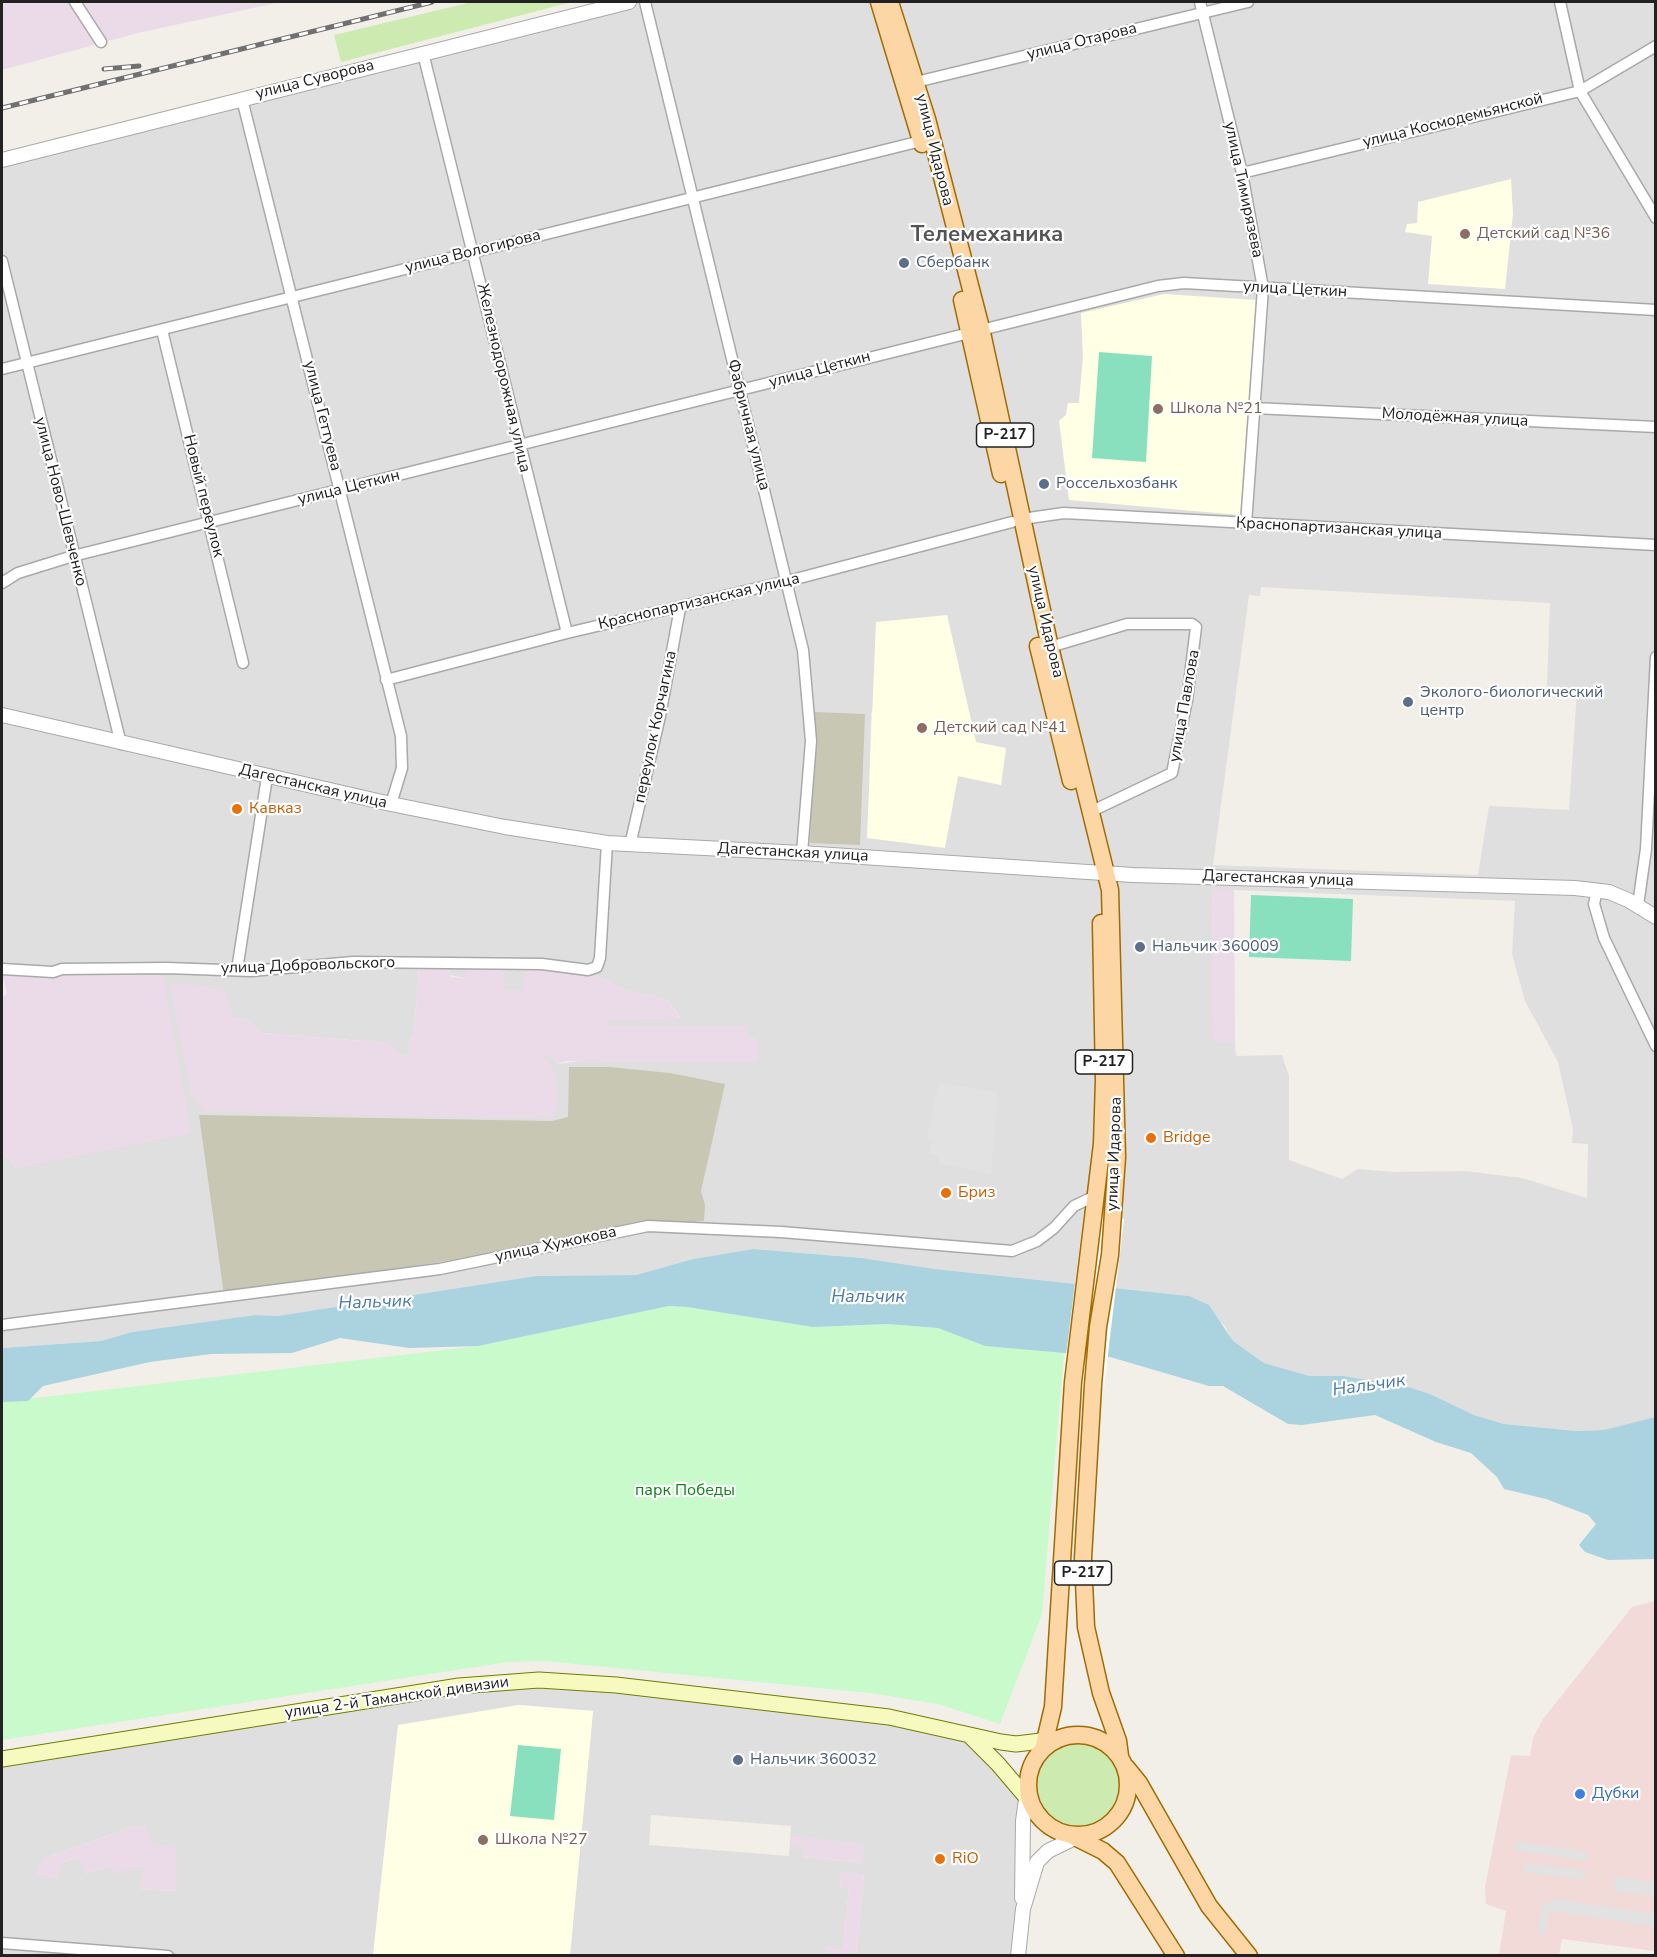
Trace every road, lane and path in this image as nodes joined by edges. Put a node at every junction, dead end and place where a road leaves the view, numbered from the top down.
1 (75, 2) edge
2 (629, 2) edge
3 (645, 2) edge
4 (879, 2) edge
5 (890, 2) edge
6 (1200, 2) edge
7 (1248, 2) edge
8 (1560, 2) edge
9 (1202, 13) junction
10 (101, 42) dead end
11 (1656, 46) edge
12 (423, 53) junction
13 (916, 82) junction
14 (1580, 91) junction
15 (242, 99) junction
16 (921, 141) junction
17 (2, 160) edge
18 (1242, 173) junction
19 (692, 198) junction
20 (1652, 203) edge
21 (1656, 218) edge
22 (474, 252) junction
23 (2, 261) edge
24 (1263, 288) junction
25 (292, 297) junction
26 (1656, 310) edge
27 (162, 330) junction
28 (975, 330) junction
29 (25, 364) junction
30 (2, 369) edge
31 (738, 391) junction
32 (1254, 408) junction
33 (1656, 427) edge
34 (518, 446) junction
35 (341, 490) junction
36 (1017, 520) junction
37 (209, 522) junction
38 (1246, 524) junction
39 (1656, 545) edge
40 (73, 556) junction
41 (788, 581) junction
42 (2, 583) edge
43 (680, 608) junction
44 (567, 633) junction
45 (1050, 647) junction
46 (1656, 657) edge
47 (243, 663) dead end
48 (1655, 675) edge
49 (386, 680) junction
50 (2, 715) edge
51 (121, 744) junction
52 (267, 777) junction
53 (390, 804) junction
54 (1090, 812) junction
55 (607, 843) junction
56 (630, 845) junction
57 (1651, 846) edge
58 (802, 853) junction
59 (1100, 872) junction
60 (1597, 890) junction
61 (1638, 905) junction
62 (1656, 917) edge
63 (2, 969) edge
64 (237, 970) junction
65 (1656, 1046) edge
66 (1095, 1196) junction
67 (2, 1325) edge
68 (971, 1737) junction
69 (1049, 1743) junction
70 (2, 1759) edge
71 (1123, 1761) junction
72 (1028, 1796) junction
73 (1076, 1836) junction
74 (1023, 1909) junction
75 (2, 1943) edge
76 (168, 1956) edge
77 (1018, 1956) edge
78 (1176, 1956) edge
79 (1249, 1956) edge

1 - 10 street
2 - 12 street, улица Суворова
3 - 19 street, Фабричная улица
4 - 16 main road, улица Идарова / Р-217
5 - 13 main road, улица Идарова / Р-217
6 - 9 street, улица Тимирязева
7 - 9 street, улица Отарова
8 - 14 street
9 - 13 street, улица Отарова
9 - 18 street, улица Тимирязева
11 - 14 street, улица Космодемьянской
12 - 15 street, улица Суворова
12 - 22 street, Железнодорожная улица
13 - 28 main road, улица Идарова / Р-217
14 - 18 street, улица Космодемьянской
14 - 20 street
15 - 17 street, улица Суворова
15 - 25 street, улица Геттуева
16 - 19 street, улица Вологирова
16 - 28 main road, улица Идарова / Р-217
18 - 24 street, улица Тимирязева
19 - 22 street, улица Вологирова
19 - 31 street, Фабричная улица
20 - 21 street
22 - 25 street, улица Вологирова
22 - 34 street, Железнодорожная улица
23 - 29 street, улица Ново-Шевченко
24 - 26 street, улица Цеткин
24 - 28 street, улица Цеткин
24 - 32 street, улица Тимирязева
25 - 27 street, улица Вологирова
25 - 35 street, улица Геттуева
27 - 29 street, улица Вологирова
27 - 37 street, Новый переулок
28 - 31 street, улица Цеткин
28 - 36 main road, улица Идарова / Р-217
29 - 30 street, улица Вологирова
29 - 40 street, улица Ново-Шевченко
31 - 34 street, улица Цеткин
31 - 41 street, Фабричная улица
32 - 33 street, Молодёжная улица
32 - 38 street, улица Тимирязева
34 - 35 street, улица Цеткин
34 - 44 street, Железнодорожная улица
35 - 37 street, улица Цеткин
35 - 49 street, улица Геттуева
36 - 38 street, Краснопартизанская улица
36 - 41 street, Краснопартизанская улица
36 - 45 main road, улица Идарова / Р-217
36 - 59 main road, улица Идарова / Р-217
37 - 40 street, улица Цеткин
37 - 47 street, Новый переулок
38 - 39 street, Краснопартизанская улица
40 - 42 street, улица Цеткин
40 - 51 street, улица Ново-Шевченко
41 - 43 street, Краснопартизанская улица
41 - 58 street, Фабричная улица
43 - 44 street, Краснопартизанская улица
43 - 56 street, переулок Корчагина
44 - 49 street, Краснопартизанская улица
45 - 54 main road, улица Идарова / Р-217
45 - 54 street, улица Павлова
46 - 48 street
48 - 57 street
49 - 53 street, улица Геттуева
50 - 51 street, Дагестанская улица
51 - 52 street, Дагестанская улица
52 - 53 street, Дагестанская улица
52 - 64 street
53 - 55 street, Дагестанская улица
54 - 59 main road, улица Идарова / Р-217
55 - 56 street, Дагестанская улица
55 - 64 street, улица Добровольского
56 - 58 street, Дагестанская улица
57 - 61 street
58 - 59 street, Дагестанская улица
59 - 60 street, Дагестанская улица
59 - 66 main road, улица Идарова / Р-217
59 - 71 main road, улица Идарова / Р-217
60 - 61 street, Дагестанская улица
60 - 65 street
61 - 62 street, Дагестанская улица
63 - 64 street, улица Добровольского
66 - 67 street, улица Хужокова
66 - 69 main road, улица Идарова / Р-217
68 - 69 main road, улица 2-й Таманской дивизии
68 - 70 main road, улица 2-й Таманской дивизии
68 - 72 main road
69 - 71 main road, Р-217
69 - 72 main road, Р-217
71 - 73 main road, Р-217
71 - 79 main road, Р-217
72 - 73 main road
72 - 74 street
73 - 74 street
73 - 78 main road
74 - 77 street
75 - 76 street

